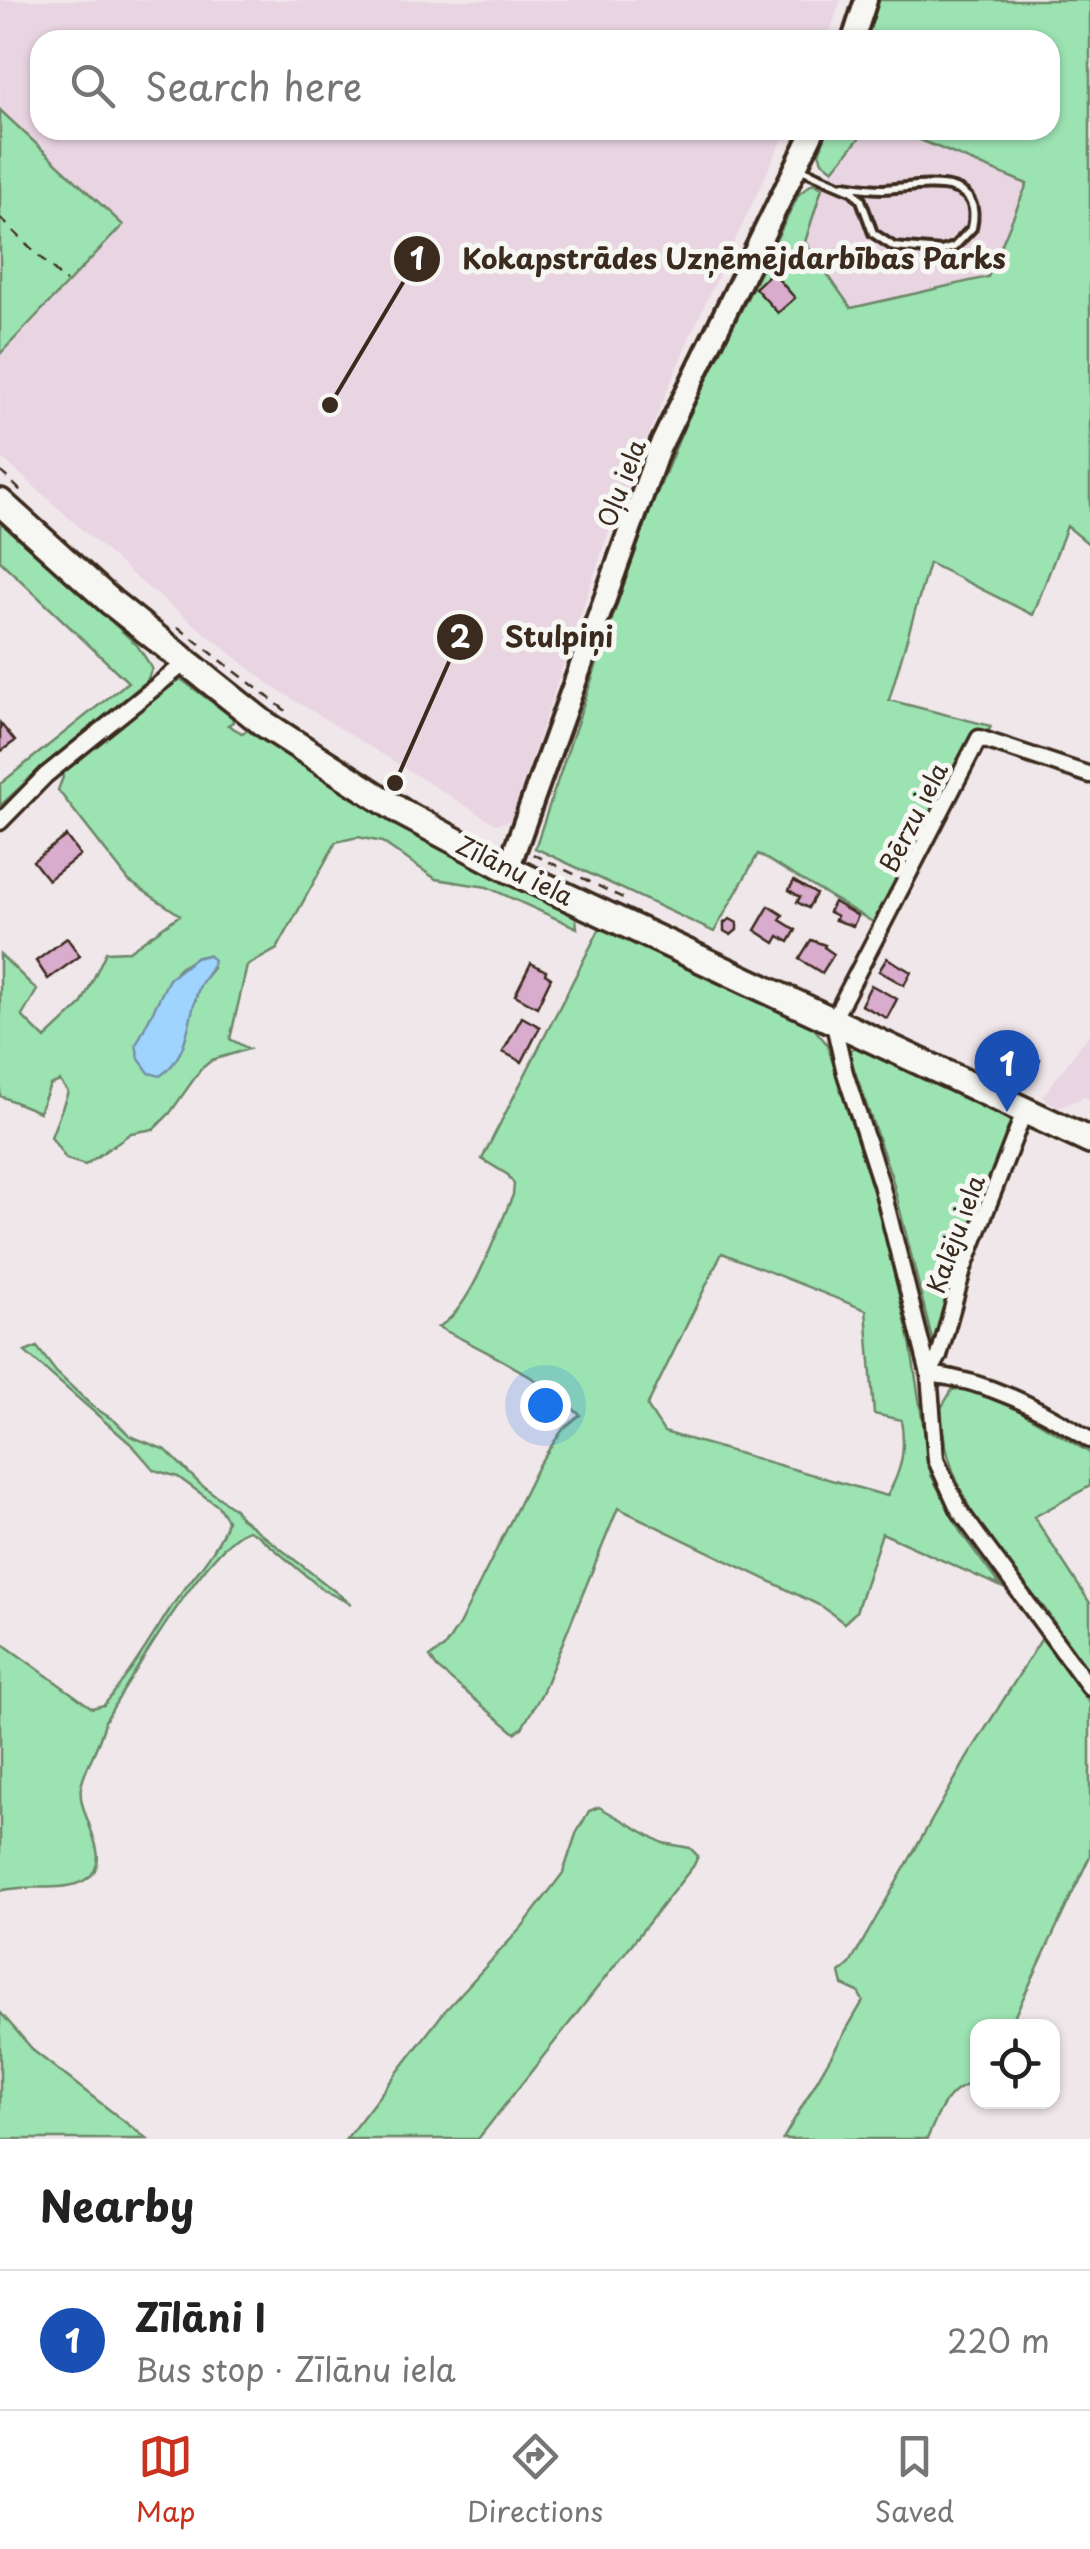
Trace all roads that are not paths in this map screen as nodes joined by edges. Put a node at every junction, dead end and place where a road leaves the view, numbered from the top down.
1 (866, 0) edge
2 (856, 30) edge
3 (809, 140) edge
4 (796, 167) junction
5 (844, 185) junction
6 (0, 502) edge
7 (185, 663) junction
8 (1090, 775) edge
9 (0, 822) edge
10 (508, 868) junction
11 (833, 1020) junction
12 (1025, 1110) junction
13 (1090, 1141) edge
14 (929, 1374) junction
15 (1088, 1435) edge
16 (1090, 1688) edge

1 - 2 street
3 - 4 street, Oļu iela
4 - 5 lane
4 - 10 street, Oļu iela
5 - 5 lane
6 - 7 highway, Zīlānu iela
7 - 9 street
7 - 10 highway, Zīlānu iela
8 - 11 street, Bērzu iela
10 - 11 highway, Zīlānu iela
11 - 12 highway, Zīlānu iela
11 - 14 street
12 - 13 highway, Zīlānu iela
12 - 14 street, Kalēju iela
14 - 15 street
14 - 16 street

